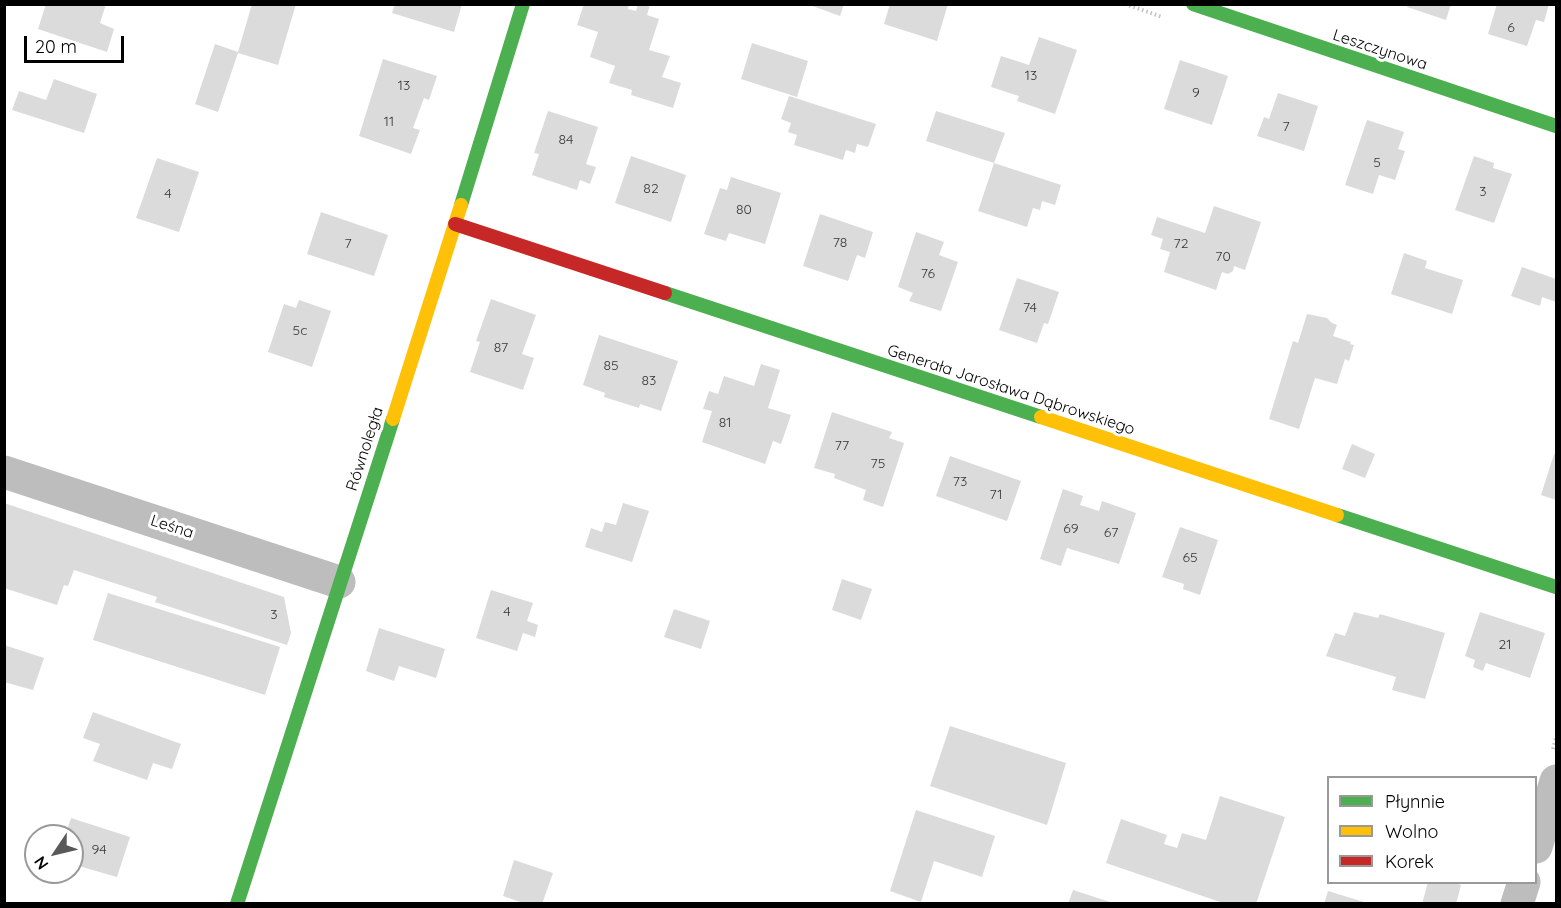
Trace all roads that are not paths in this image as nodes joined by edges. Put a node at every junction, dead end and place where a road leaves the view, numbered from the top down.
1 (523, 4) edge
2 (1193, 4) edge
3 (1557, 126) edge
4 (455, 224) junction
5 (4, 472) edge
6 (339, 582) junction
7 (1557, 587) edge
8 (1557, 781) edge
9 (1537, 844) edge
10 (1523, 884) edge
11 (237, 903) edge
12 (1517, 903) edge

1 - 4 street, Równoległa
2 - 3 street, Leszczynowa
4 - 6 street, Równoległa
4 - 7 street, Generała Jarosława Dąbrowskiego
5 - 6 street, Leśna
6 - 11 street, Równoległa
8 - 9 street
10 - 12 street

